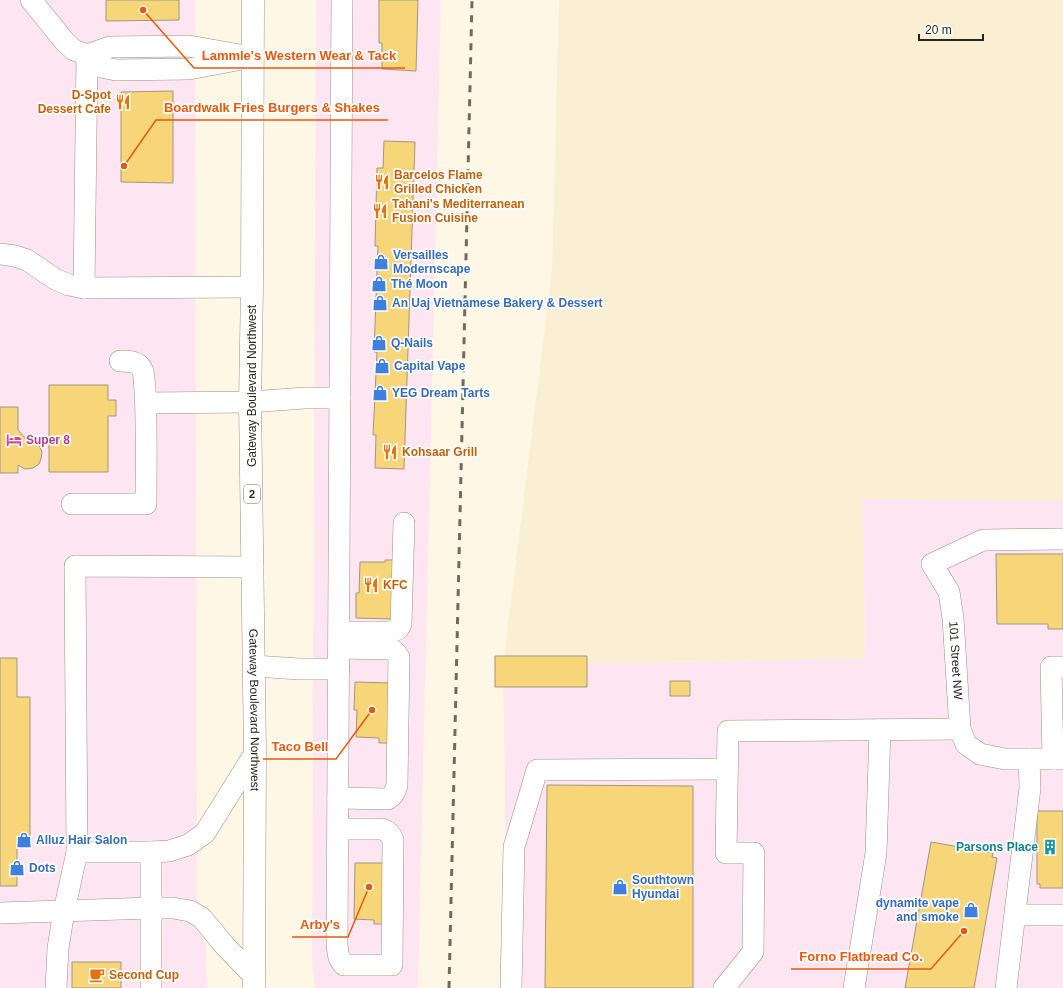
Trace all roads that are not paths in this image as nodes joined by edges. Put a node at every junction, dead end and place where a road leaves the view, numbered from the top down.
1 (31, 0) edge
2 (253, 0) edge
3 (342, 0) edge
4 (87, 55) junction
5 (253, 57) junction
6 (0, 254) edge
7 (84, 288) junction
8 (252, 288) junction
9 (120, 361) dead end
10 (340, 398) junction
11 (250, 402) junction
12 (146, 403) junction
13 (72, 504) dead end
14 (404, 523) dead end
15 (1063, 539) edge
16 (253, 567) junction
17 (339, 640) junction
18 (254, 666) junction
19 (1063, 667) edge
20 (339, 669) junction
21 (960, 729) junction
22 (880, 730) junction
23 (255, 753) junction
24 (1029, 759) junction
25 (1058, 759) edge
26 (727, 769) junction
27 (338, 798) junction
28 (338, 829) junction
29 (77, 852) junction
30 (151, 852) junction
31 (152, 908) junction
32 (64, 911) junction
33 (0, 913) edge
34 (1015, 915) junction
35 (1063, 915) edge
36 (254, 982) edge
37 (56, 988) edge
38 (151, 988) edge
39 (511, 988) edge
40 (724, 988) edge
41 (854, 988) edge
42 (1006, 988) edge

1 - 4 street
2 - 5 highway, Gateway Boulevard Northwest / 2
3 - 10 street
4 - 5 street
4 - 7 street
5 - 8 highway, Gateway Boulevard Northwest / 2
6 - 7 street
7 - 8 street
8 - 11 highway, Gateway Boulevard Northwest / 2
9 - 12 street
10 - 11 street
10 - 17 street
11 - 12 street
11 - 16 highway, Gateway Boulevard Northwest / 2
12 - 13 street
14 - 17 street
15 - 21 street, 101 Street NW
16 - 18 highway, Gateway Boulevard Northwest / 2
16 - 29 street
17 - 20 street
17 - 27 street
18 - 20 street
18 - 23 highway, Gateway Boulevard Northwest / 2
19 - 25 street
20 - 27 street
21 - 22 street
21 - 24 street, 101 Street NW
22 - 26 street
22 - 41 street
23 - 30 street
23 - 36 highway, Gateway Boulevard Northwest / 2
24 - 25 street
24 - 34 street
26 - 39 street
26 - 40 street
27 - 28 street
28 - 28 street
29 - 30 street
29 - 32 street
30 - 31 street
31 - 32 street
31 - 36 street
31 - 38 street
32 - 33 street
32 - 37 street
34 - 35 street
34 - 42 street

